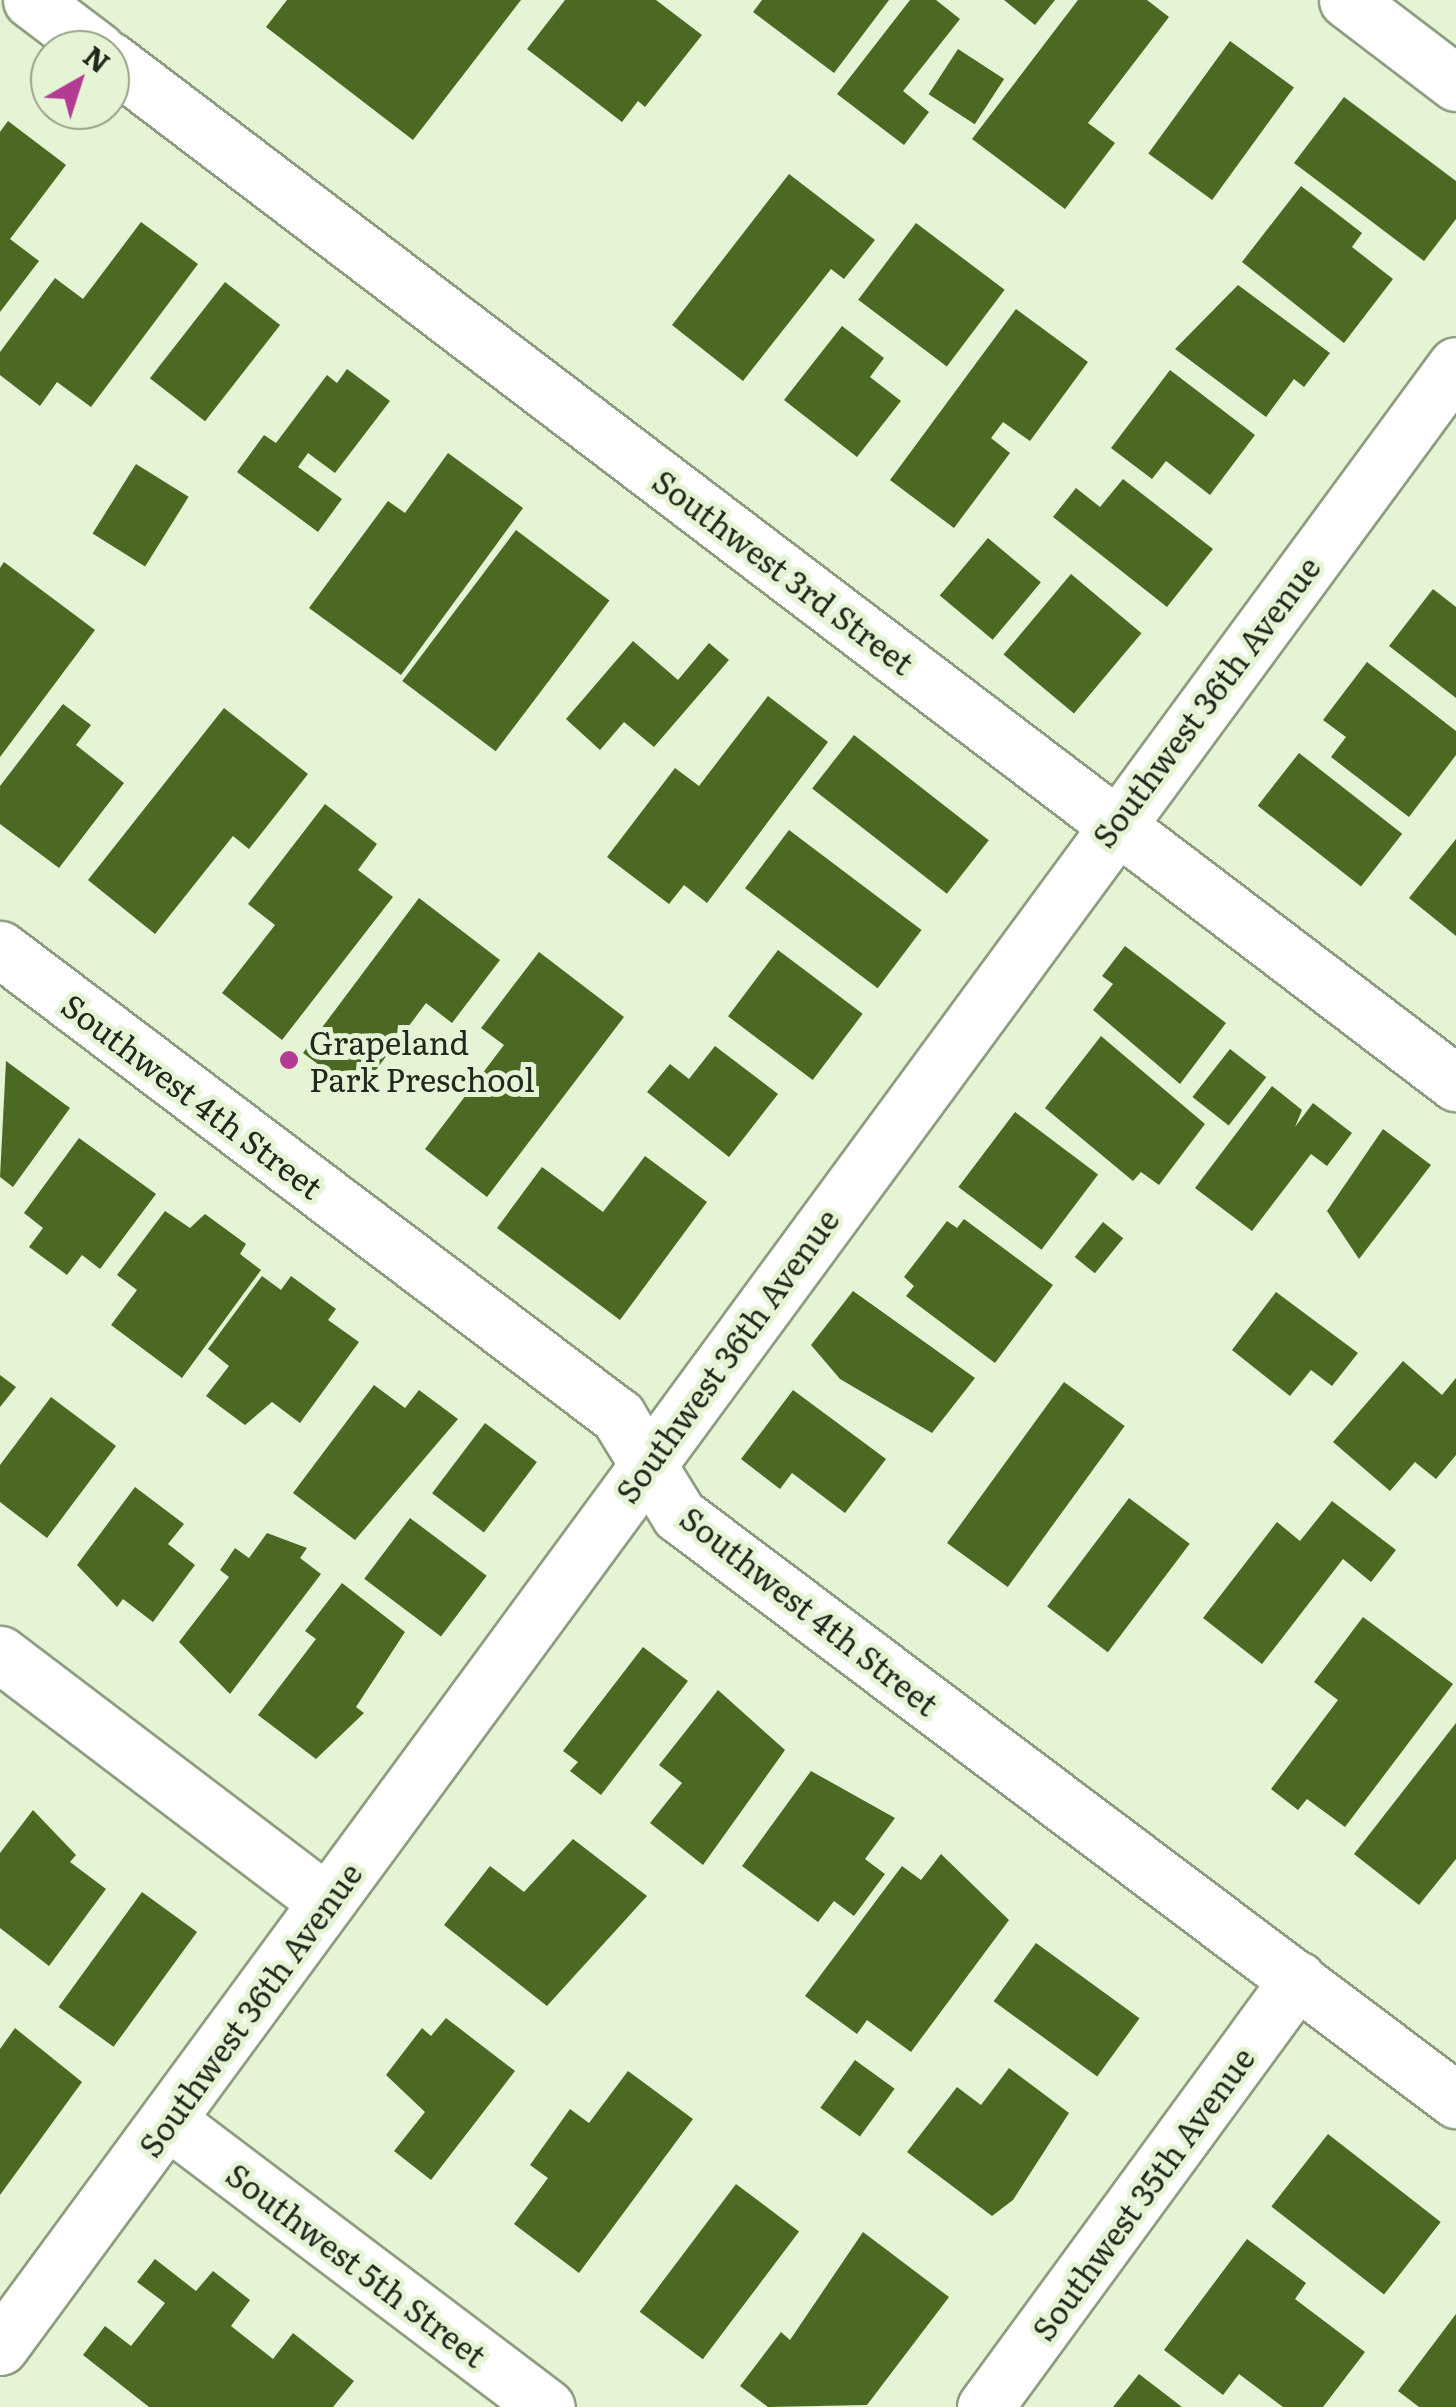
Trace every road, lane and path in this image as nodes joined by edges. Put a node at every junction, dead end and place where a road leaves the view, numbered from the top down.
1 (30, 0) edge
2 (1347, 0) edge
3 (70, 30) edge
4 (130, 75) edge
5 (1456, 83) edge
6 (1456, 365) edge
7 (1114, 822) junction
8 (0, 950) edge
9 (1456, 1083) edge
10 (647, 1464) junction
11 (0, 1654) edge
12 (328, 1902) junction
13 (1298, 1979) junction
14 (1456, 2100) edge
15 (166, 2120) junction
16 (0, 2347) edge
17 (548, 2407) edge
18 (985, 2407) edge

1 - 3 street
2 - 5 street
4 - 7 street, Southwest 3rd Street
6 - 7 street, Southwest 36th Avenue
7 - 9 street, Southwest 3rd Street
7 - 10 street, Southwest 36th Avenue
8 - 10 street, Southwest 4th Street
10 - 12 street, Southwest 36th Avenue
10 - 13 street, Southwest 4th Street
11 - 12 street
12 - 15 street, Southwest 36th Avenue
13 - 14 street, Southwest 4th Street
13 - 18 street, Southwest 35th Avenue
15 - 16 street, Southwest 36th Avenue
15 - 17 street, Southwest 5th Street

